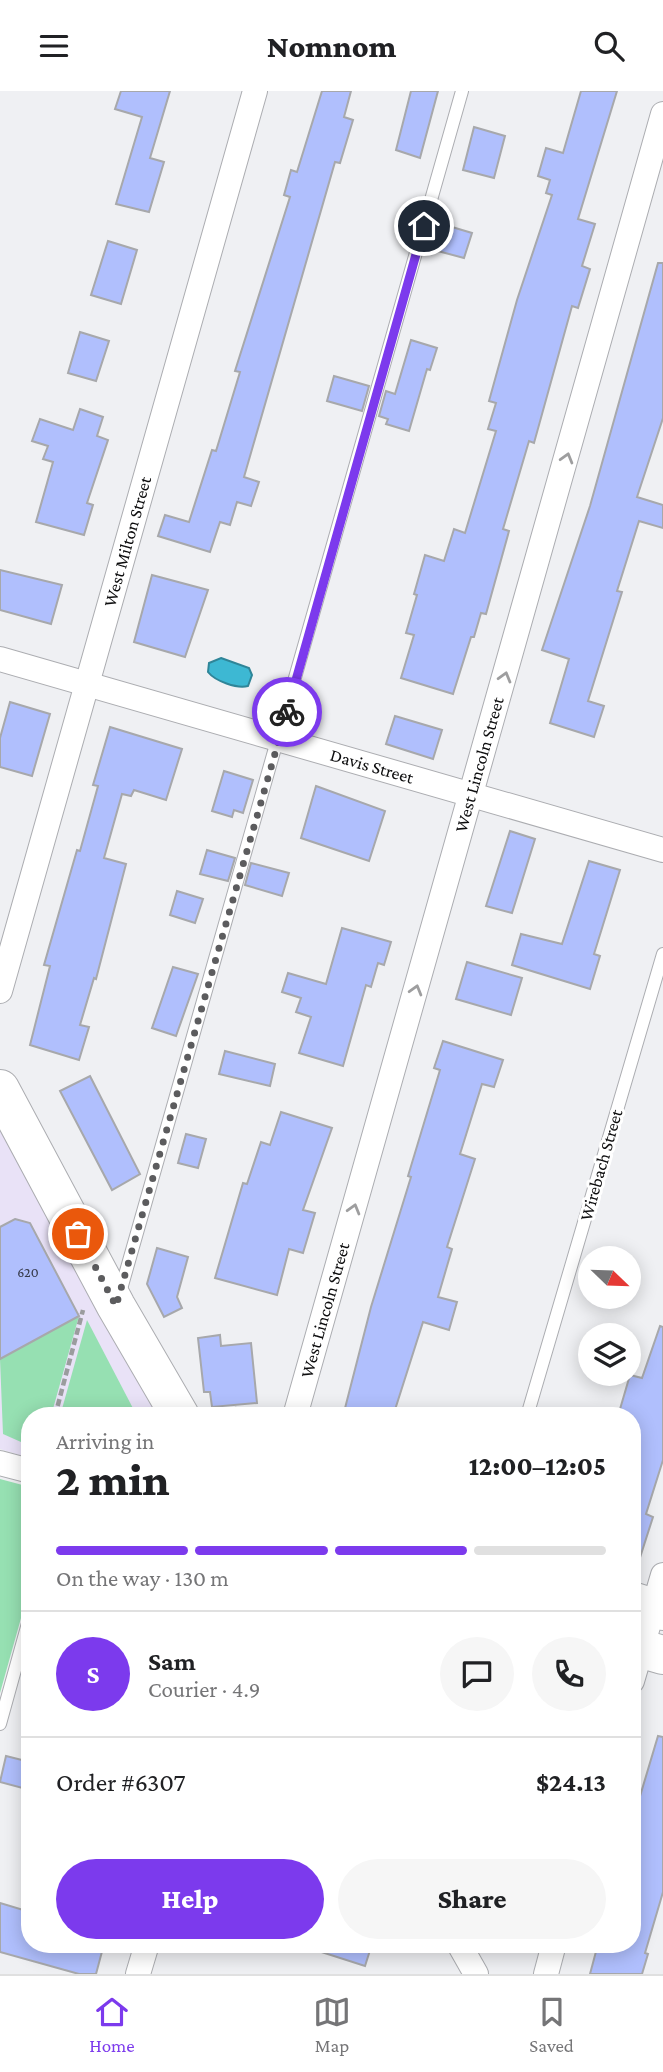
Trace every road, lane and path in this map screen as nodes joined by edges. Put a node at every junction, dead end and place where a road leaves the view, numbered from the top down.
1 (255, 91) edge
2 (462, 91) edge
3 (663, 114) edge
4 (0, 659) edge
5 (88, 684) junction
6 (279, 737) junction
7 (472, 793) junction
8 (663, 848) edge
9 (663, 954) edge
10 (0, 991) edge
11 (0, 1089) edge
12 (100, 1306) junction
13 (59, 1407) edge
14 (173, 1407) edge
15 (287, 1407) edge
16 (530, 1407) edge
17 (0, 1463) edge
18 (21, 1469) edge
19 (653, 1599) edge
20 (21, 1648) edge
21 (642, 1658) edge
22 (0, 1724) edge
23 (144, 1953) edge
24 (464, 1953) edge
25 (552, 1953) edge
26 (138, 1974) edge
27 (476, 1974) edge
28 (546, 1974) edge

1 - 5 street, West Milton Street
2 - 6 lane
7 -> 3 street, West Lincoln Street
4 - 5 street, Davis Street
5 - 6 street, Davis Street
5 - 10 street, West Milton Street
6 - 7 street, Davis Street
6 - 12 lane
7 - 8 street, Davis Street
15 -> 7 street, West Lincoln Street
9 - 16 lane, Wirebach Street
11 - 12 main road
12 - 13 path
12 - 14 main road
17 - 18 street
19 - 21 street
20 - 22 lane
23 - 26 street
24 - 27 street
25 - 28 street

